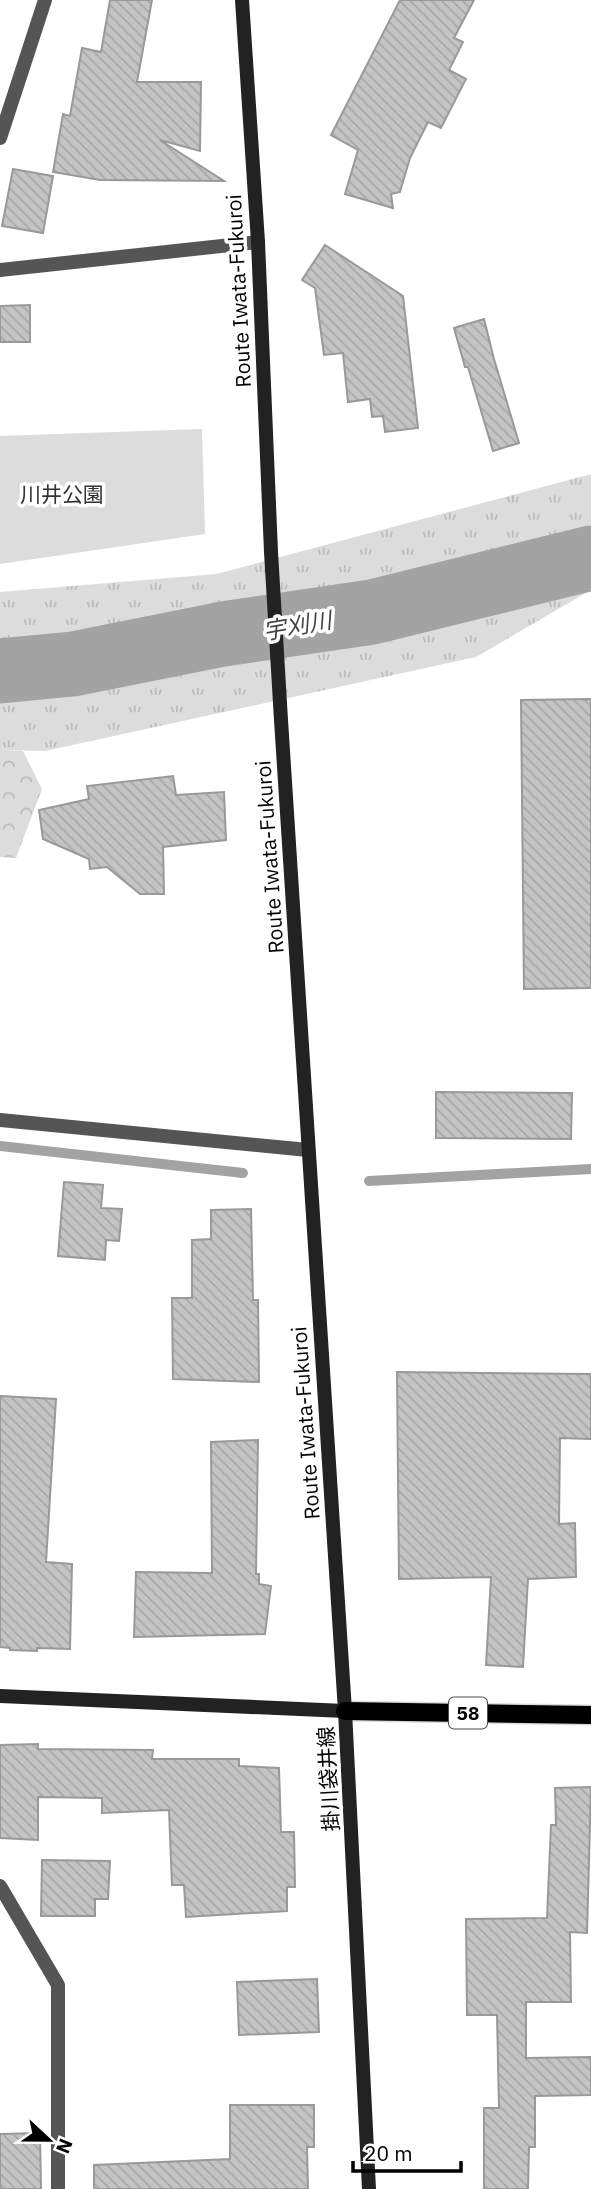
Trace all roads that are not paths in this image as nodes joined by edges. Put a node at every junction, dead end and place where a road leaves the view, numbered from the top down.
1 (45, 0) edge
2 (242, 0) edge
3 (0, 138) edge
4 (258, 242) junction
5 (0, 270) edge
6 (0, 1120) edge
7 (308, 1150) junction
8 (0, 1696) edge
9 (345, 1711) junction
10 (591, 1715) edge
11 (0, 1886) edge
12 (58, 2189) edge
13 (369, 2189) edge

1 - 3 street
2 - 4 main road, Route Iwata-Fukuroi
4 - 5 street
4 - 7 main road, Route Iwata-Fukuroi
6 - 7 street
7 - 9 main road, Route Iwata-Fukuroi
8 - 9 main road, 掛川袋井線
9 - 10 main road, 58
9 - 13 main road, 掛川袋井線
11 - 12 street

